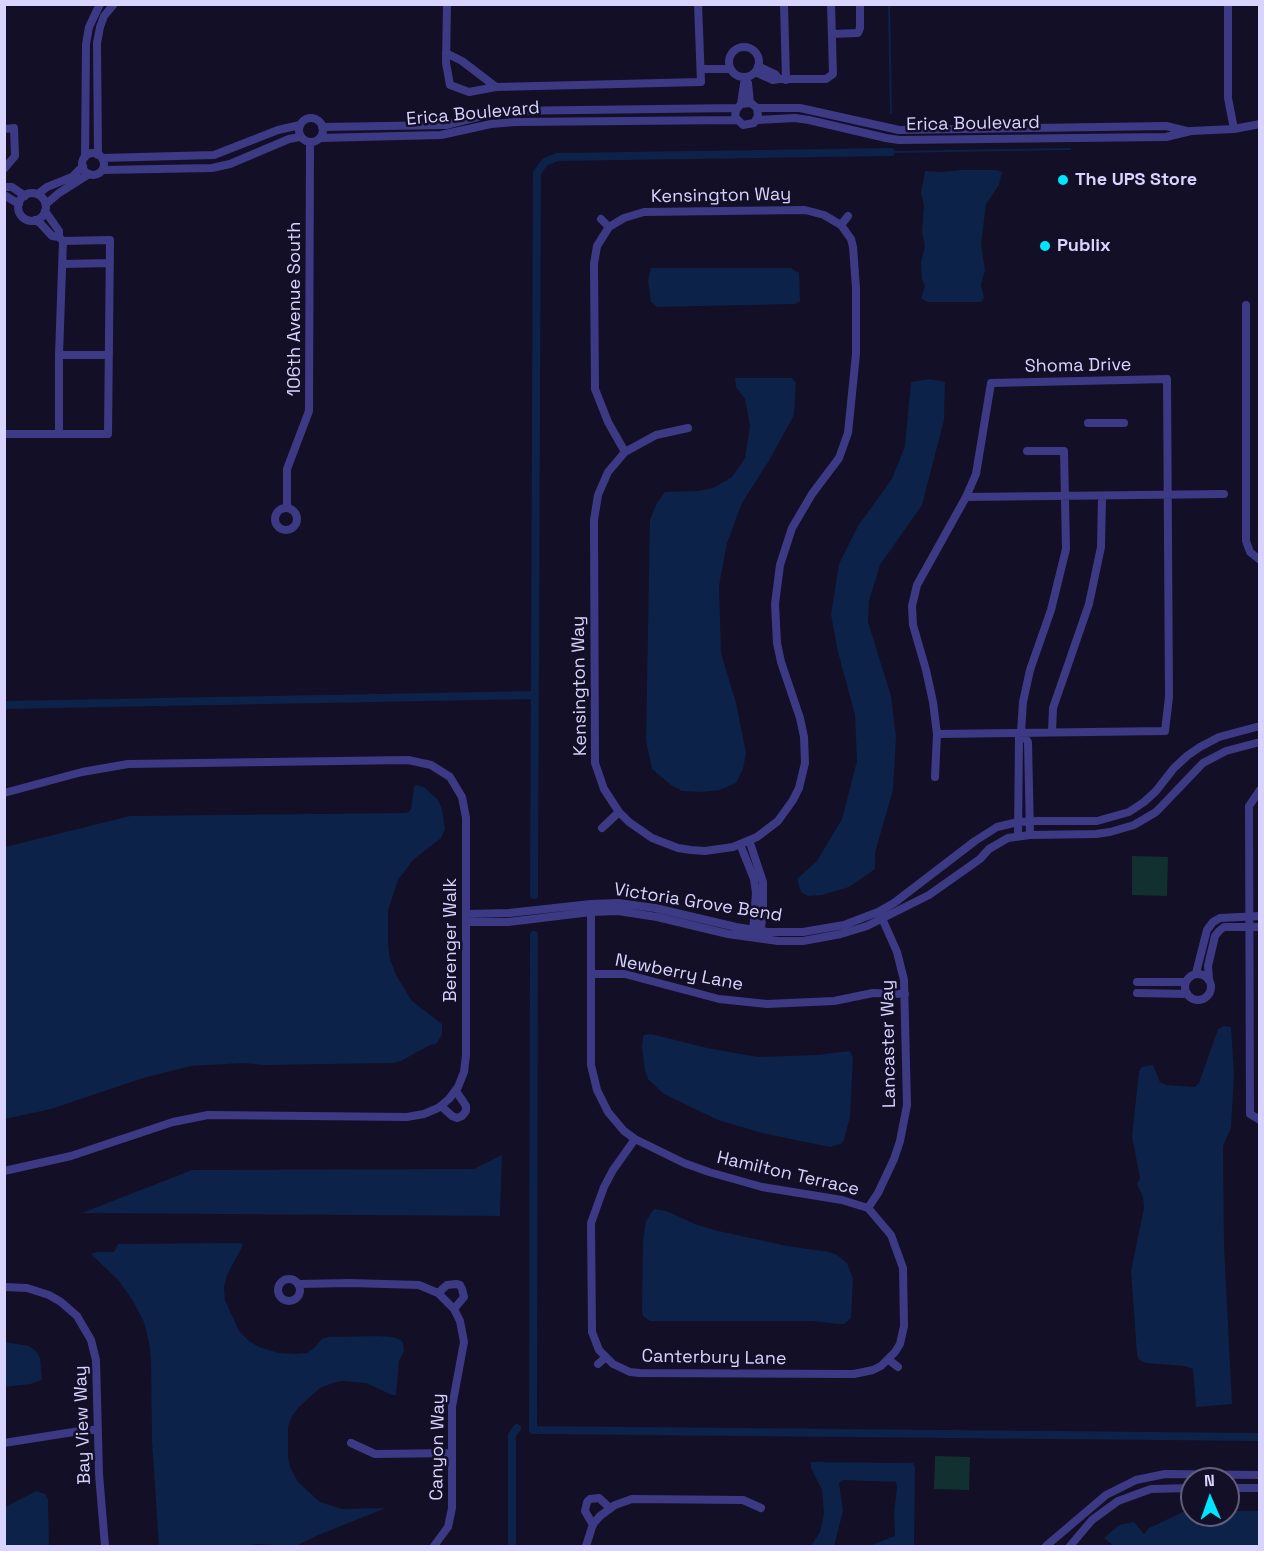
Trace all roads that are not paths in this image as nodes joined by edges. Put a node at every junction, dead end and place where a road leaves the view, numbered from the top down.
1 (100, 4) edge
2 (114, 4) edge
3 (447, 4) edge
4 (698, 4) edge
5 (784, 4) edge
6 (831, 4) edge
7 (860, 4) edge
8 (1228, 4) edge
9 (832, 34) junction
10 (446, 53) junction
11 (701, 69) junction
12 (730, 69) junction
13 (756, 69) junction
14 (745, 79) junction
15 (783, 79) junction
16 (496, 87) junction
17 (750, 103) junction
18 (739, 106) junction
19 (757, 108) junction
20 (737, 120) junction
21 (757, 120) junction
22 (1260, 124) edge
23 (300, 125) junction
24 (322, 127) junction
25 (4, 129) edge
26 (1234, 129) junction
27 (1191, 131) junction
28 (300, 137) junction
29 (320, 138) junction
30 (310, 142) junction
31 (85, 157) junction
32 (100, 157) junction
33 (82, 166) junction
34 (4, 169) edge
35 (103, 170) junction
36 (88, 174) junction
37 (4, 187) edge
38 (38, 194) junction
39 (4, 195) edge
40 (25, 196) junction
41 (19, 204) junction
42 (46, 207) junction
43 (848, 216) dead end
44 (601, 219) dead end
45 (35, 220) junction
46 (841, 225) junction
47 (609, 227) junction
48 (61, 239) junction
49 (110, 263) junction
50 (63, 264) junction
51 (1246, 305) dead end
52 (59, 355) junction
53 (109, 355) junction
54 (1088, 423) dead end
55 (1124, 423) dead end
56 (688, 428) dead end
57 (4, 434) edge
58 (59, 434) junction
59 (1027, 450) dead end
60 (625, 452) junction
61 (1224, 494) dead end
62 (1168, 495) junction
63 (1065, 496) junction
64 (1102, 496) junction
65 (966, 497) junction
66 (287, 508) dead end
67 (1260, 560) edge
68 (1260, 726) edge
69 (1021, 732) junction
70 (1052, 732) junction
71 (937, 734) junction
72 (1260, 742) edge
73 (935, 777) dead end
74 (1260, 790) edge
75 (4, 793) edge
76 (620, 812) junction
77 (1029, 821) junction
78 (1018, 822) junction
79 (602, 828) dead end
80 (1030, 835) junction
81 (1018, 836) junction
82 (749, 840) junction
83 (740, 844) junction
84 (591, 908) junction
85 (880, 915) junction
86 (1250, 916) junction
87 (1260, 916) edge
88 (466, 918) junction
89 (1250, 927) junction
90 (1260, 927) edge
91 (756, 934) junction
92 (1196, 973) junction
93 (591, 974) junction
94 (1209, 979) junction
95 (1137, 982) dead end
96 (1186, 982) junction
97 (1137, 993) dead end
98 (905, 994) junction
99 (1187, 994) junction
100 (456, 1090) junction
101 (441, 1106) junction
102 (1260, 1120) edge
103 (634, 1139) junction
104 (4, 1171) edge
105 (868, 1208) junction
106 (298, 1284) dead end
107 (4, 1287) edge
108 (438, 1293) junction
109 (454, 1309) junction
110 (605, 1358) junction
111 (889, 1360) junction
112 (598, 1364) dead end
113 (898, 1367) dead end
114 (97, 1430) junction
115 (4, 1443) edge
116 (351, 1443) dead end
117 (452, 1454) junction
118 (1260, 1475) edge
119 (1180, 1488) edge
120 (1240, 1488) edge
121 (1260, 1488) edge
122 (610, 1508) junction
123 (761, 1508) dead end
124 (593, 1525) junction
125 (105, 1546) edge
126 (434, 1546) edge
127 (586, 1546) edge
128 (1046, 1546) edge
129 (1070, 1546) edge

1 - 31 street
2 - 32 street
3 - 10 street
4 - 11 street
5 - 15 street
6 - 9 street
7 - 9 street
8 - 26 street
9 - 15 street
10 - 16 street
10 - 16 street
11 - 12 street
11 - 16 street
12 - 13 street
12 - 14 street
13 - 14 street
13 - 15 street
14 - 17 street
14 - 18 street
17 - 18 street
17 - 19 street
18 - 20 street
18 - 24 street, Erica Boulevard
19 - 21 street
19 - 27 street, Erica Boulevard
20 - 21 street
20 - 29 street, Erica Boulevard
21 - 27 street, Erica Boulevard
22 - 26 street, Erica Boulevard
23 - 24 street
23 - 28 street
23 - 32 street
24 - 29 street
25 - 34 street
26 - 27 street, Erica Boulevard
28 - 30 street
28 - 35 street
29 - 30 street
30 - 66 street, 106th Avenue South
31 - 32 street
31 - 33 street
32 - 35 street
33 - 36 street
33 - 38 street
35 - 36 street
36 - 42 street
37 - 40 street
38 - 40 street
38 - 42 street
39 - 41 street
40 - 41 street
41 - 45 street
42 - 45 street
42 - 48 street
43 - 46 street
44 - 47 street
45 - 48 street
46 - 47 street, Kensington Way
46 - 82 street, Kensington Way
47 - 60 street
48 - 49 street
48 - 50 street
49 - 50 street
49 - 53 street
50 - 52 street
51 - 67 street
52 - 53 street
52 - 58 street
53 - 58 street
54 - 55 street
56 - 60 street
57 - 58 street
59 - 63 street
60 - 76 street, Kensington Way
61 - 62 street
62 - 64 street
62 - 65 street, Shoma Drive
62 - 70 street, Shoma Drive
63 - 64 street
63 - 65 street
63 - 69 street
64 - 70 street
65 - 71 street, Shoma Drive
68 - 77 street, Victoria Grove Bend
69 - 70 street, Shoma Drive
69 - 71 street, Shoma Drive
69 - 77 street
69 - 78 street
71 - 73 street, Shoma Drive
72 - 80 street, Victoria Grove Bend
74 - 86 street
75 - 88 street, Berenger Walk
76 - 79 street
76 - 83 street, Kensington Way
77 - 78 street, Victoria Grove Bend
77 - 80 street
78 - 81 street
78 - 85 street, Victoria Grove Bend
80 - 81 street, Victoria Grove Bend
81 - 85 street, Victoria Grove Bend
82 - 83 street, Kensington Way
82 - 91 street
83 - 91 street
84 - 88 street, Victoria Grove Bend
84 - 91 street, Victoria Grove Bend
84 - 93 street, Hamilton Terrace
85 - 91 street, Victoria Grove Bend
85 - 98 street, Lancaster Way
86 - 87 street
86 - 89 street
86 - 92 street
88 - 100 street, Berenger Walk
89 - 90 street
89 - 94 street
89 - 102 street
92 - 94 street
92 - 96 street
93 - 98 street, Newberry Lane
93 - 103 street, Hamilton Terrace
94 - 99 street
95 - 96 street
96 - 99 street
97 - 99 street
98 - 105 street, Lancaster Way
100 - 101 street, Berenger Walk
100 - 101 street
101 - 104 street, Berenger Walk
103 - 105 street, Hamilton Terrace
103 - 110 street
105 - 111 street
106 - 108 street, Canyon Way
107 - 114 street, Bay View Way
108 - 109 street, Canyon Way
108 - 109 street, Canyon Way
109 - 117 street, Canyon Way
110 - 111 street, Canterbury Lane
110 - 112 street
111 - 113 street
114 - 115 street
114 - 125 street, Bay View Way
116 - 117 street
117 - 126 street, Canyon Way
118 - 128 street
119 - 129 street
120 - 121 street
122 - 123 street
122 - 124 street
122 - 124 street
124 - 127 street

